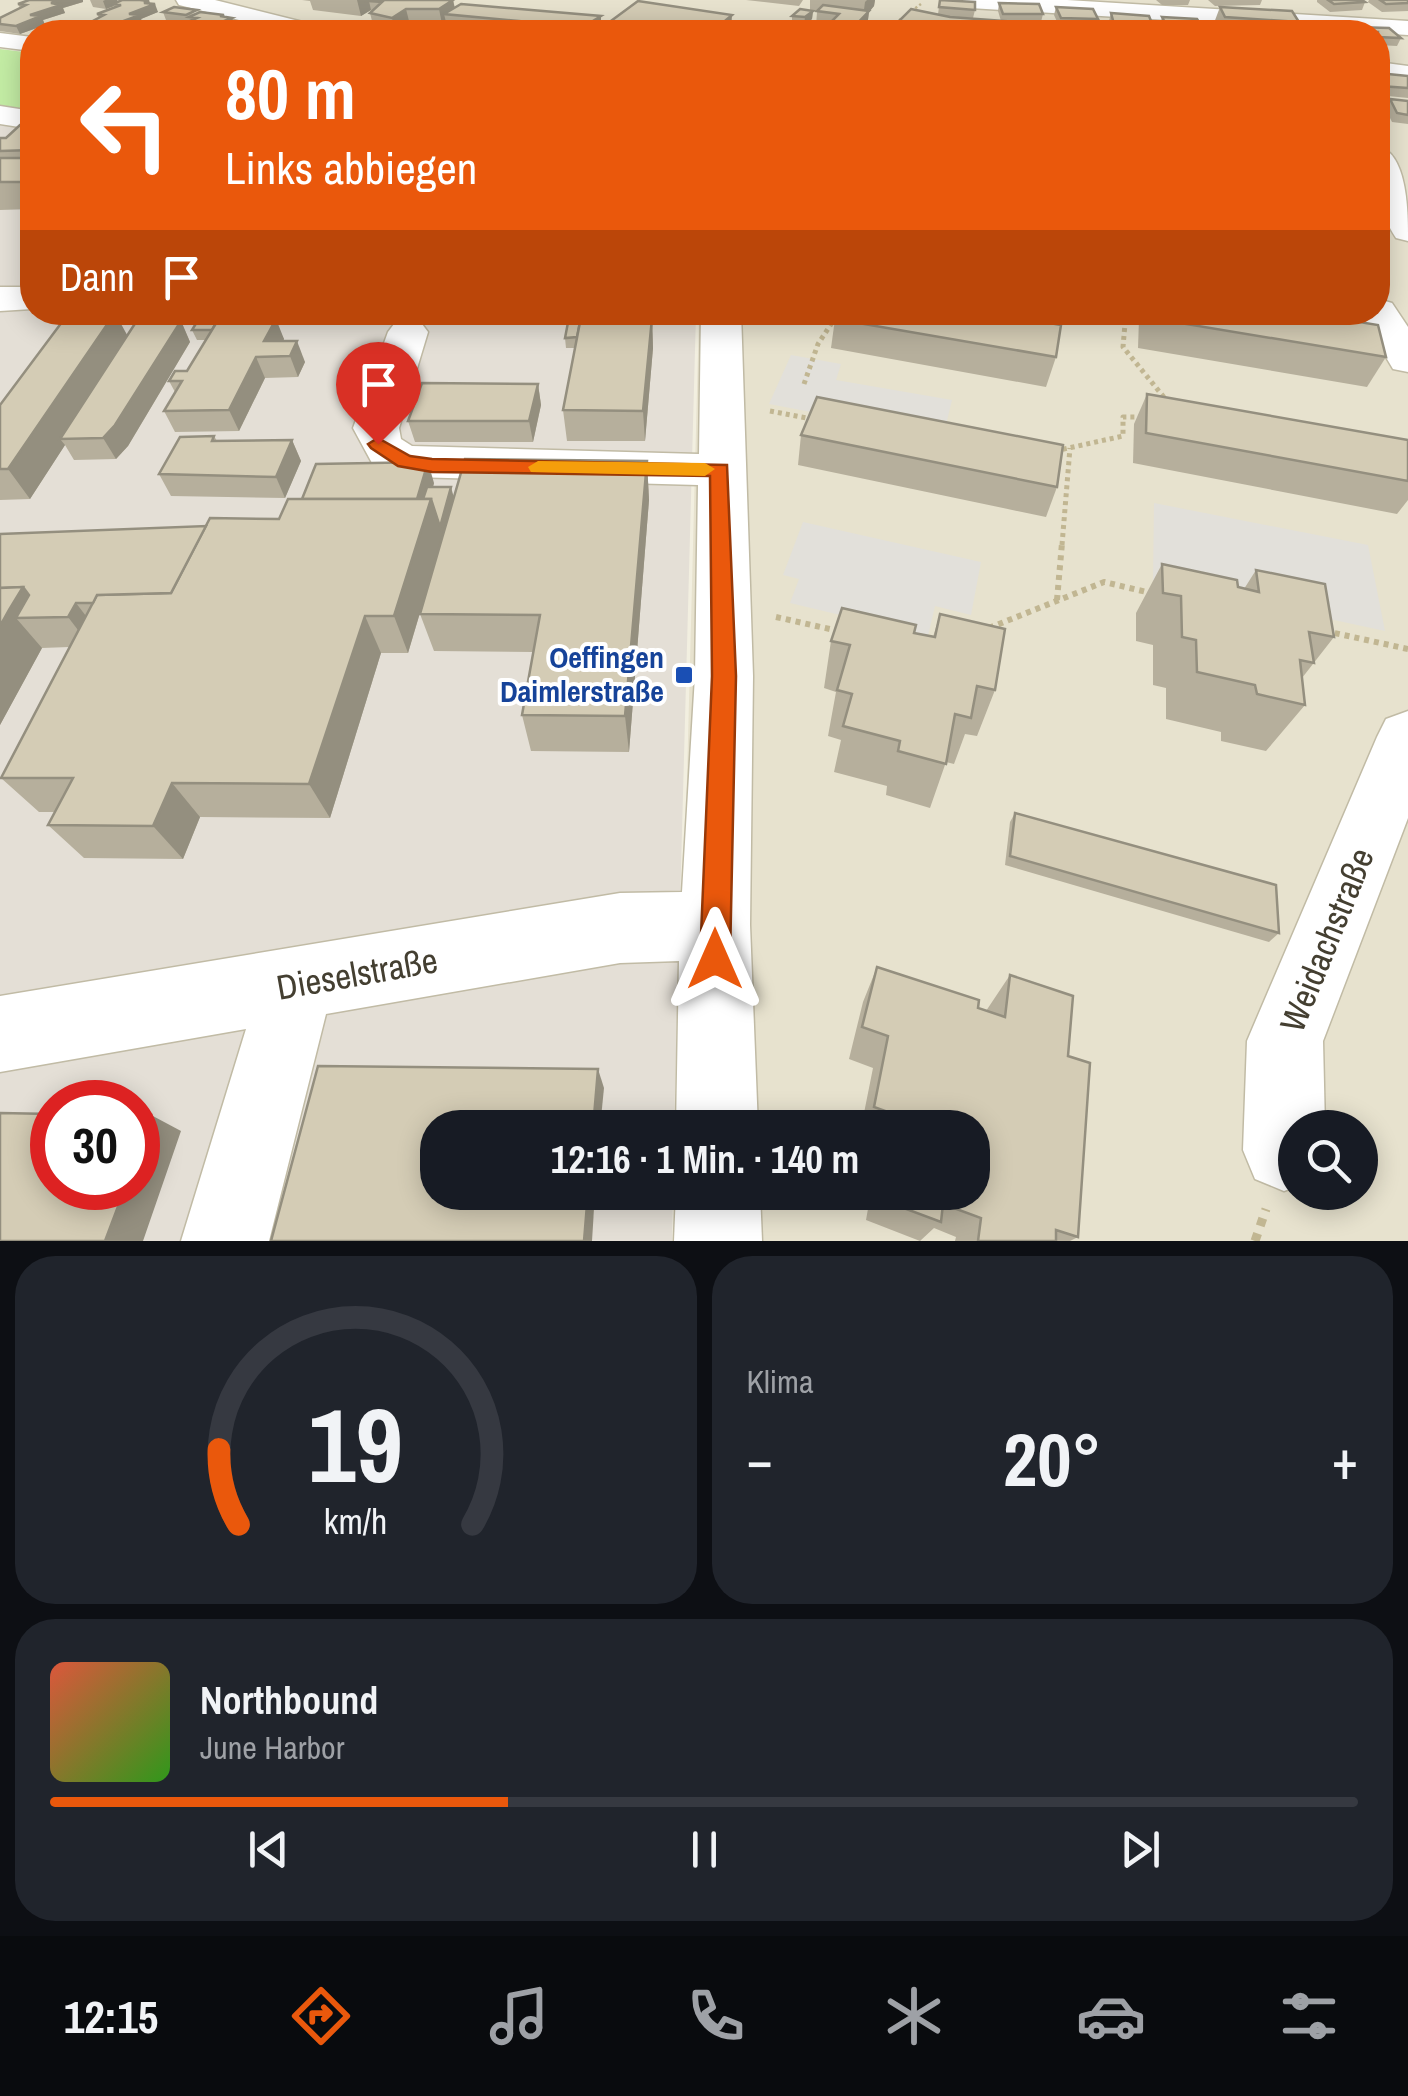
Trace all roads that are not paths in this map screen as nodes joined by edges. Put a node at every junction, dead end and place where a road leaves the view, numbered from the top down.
1 (187, 0) edge
2 (954, 0) edge
3 (1288, 0) edge
4 (259, 20) edge
5 (1217, 20) edge
6 (1312, 20) edge
7 (1390, 186) edge
8 (1408, 231) edge
9 (722, 325) edge
10 (1387, 325) edge
11 (408, 332) dead end
12 (1408, 360) edge
13 (720, 470) junction
14 (1408, 738) edge
15 (715, 925) junction
16 (296, 984) junction
17 (0, 1034) edge
18 (717, 1110) edge
19 (1284, 1110) edge
20 (718, 1210) edge
21 (225, 1241) edge
22 (718, 1241) edge

1 - 4 street
2 - 5 street
3 - 6 street
7 - 8 street
9 - 13 street
10 - 12 street
11 - 13 street
13 - 15 street
14 - 19 street, Weidachstraße
15 - 16 street, Dieselstraße
15 - 18 street
16 - 17 street, Dieselstraße
16 - 21 street
20 - 22 street

